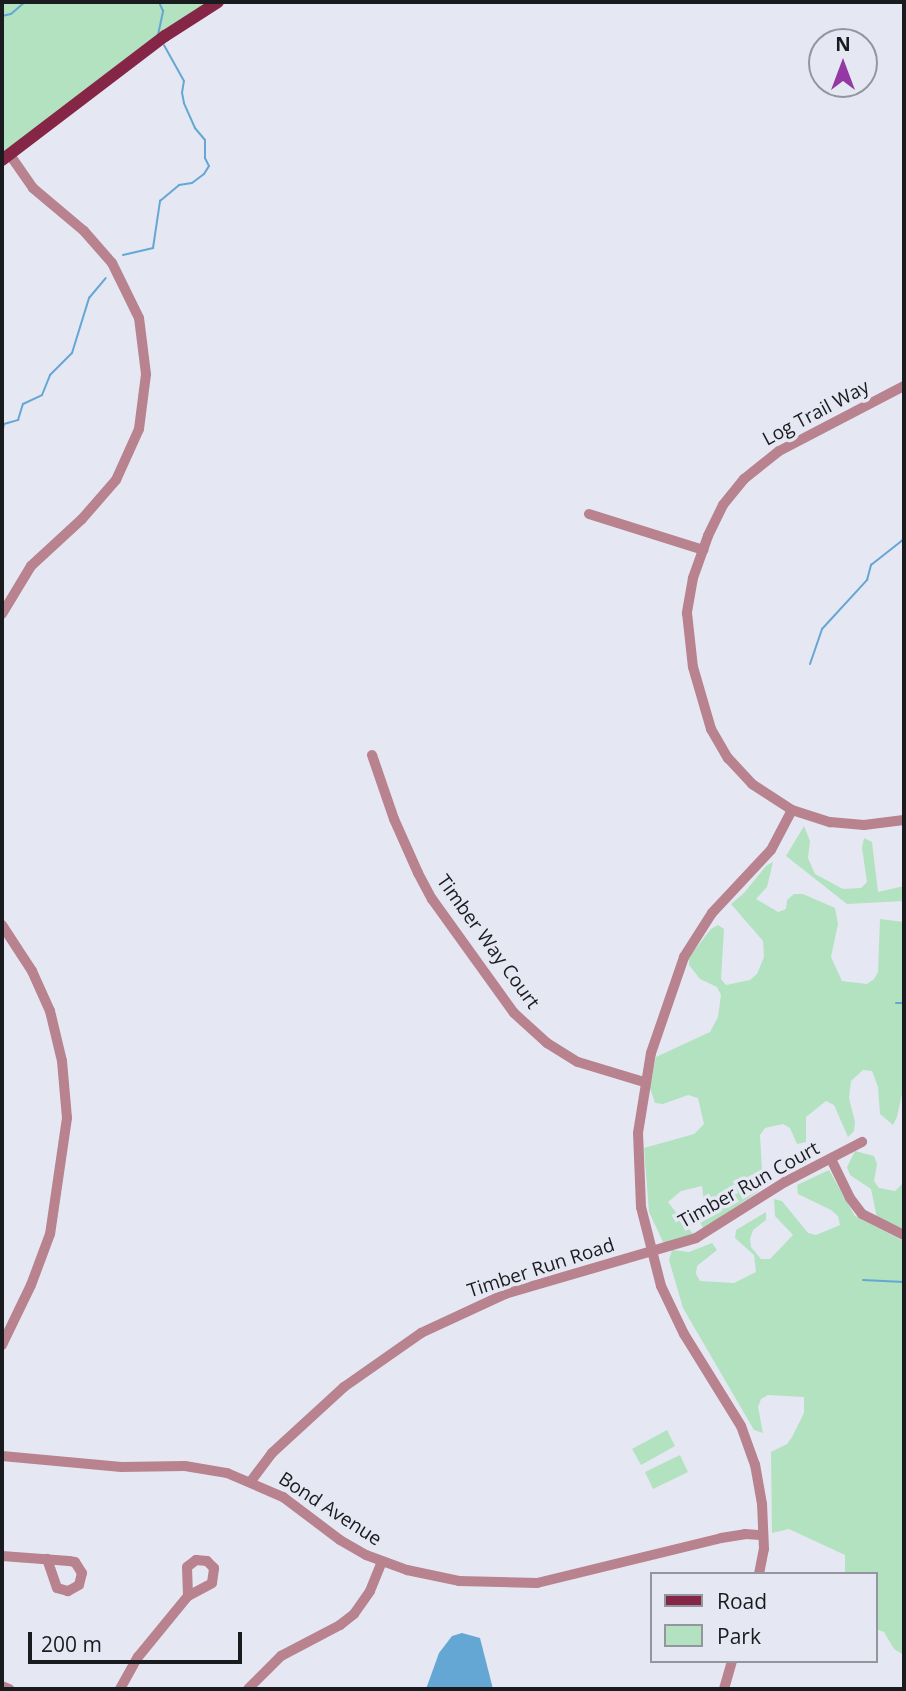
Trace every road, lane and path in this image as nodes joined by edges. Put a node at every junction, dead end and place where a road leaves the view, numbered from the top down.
1 (218, 2) edge
2 (6, 157) edge
3 (904, 386) edge
4 (589, 514) dead end
5 (703, 550) junction
6 (2, 614) edge
7 (372, 755) dead end
8 (792, 810) junction
9 (904, 820) edge
10 (2, 925) edge
11 (644, 1082) junction
12 (862, 1142) dead end
13 (831, 1159) junction
14 (904, 1235) edge
15 (651, 1253) junction
16 (2, 1345) edge
17 (2, 1456) edge
18 (251, 1481) junction
19 (761, 1535) junction
20 (2, 1556) edge
21 (47, 1559) dead end
22 (382, 1562) junction
23 (759, 1572) edge
24 (188, 1596) dead end
25 (732, 1663) edge
26 (2, 1686) edge
27 (9, 1689) edge
28 (120, 1689) edge
29 (248, 1689) edge
30 (724, 1689) edge

1 - 2 main road
2 - 6 street
3 - 5 street, Log Trail Way
4 - 5 street
5 - 8 street, Log Trail Way
7 - 11 street, Timber Way Court
8 - 9 street, Log Trail Way
8 - 11 street
10 - 16 street
11 - 15 street
12 - 13 street, Timber Run Court
13 - 14 street
13 - 15 street, Timber Run Court
15 - 18 street, Timber Run Road
15 - 19 street
17 - 18 street, Bond Avenue
18 - 22 street, Bond Avenue
19 - 22 street, Bond Avenue
19 - 23 street
20 - 21 street
22 - 29 street
24 - 28 street
25 - 30 street
26 - 27 street

